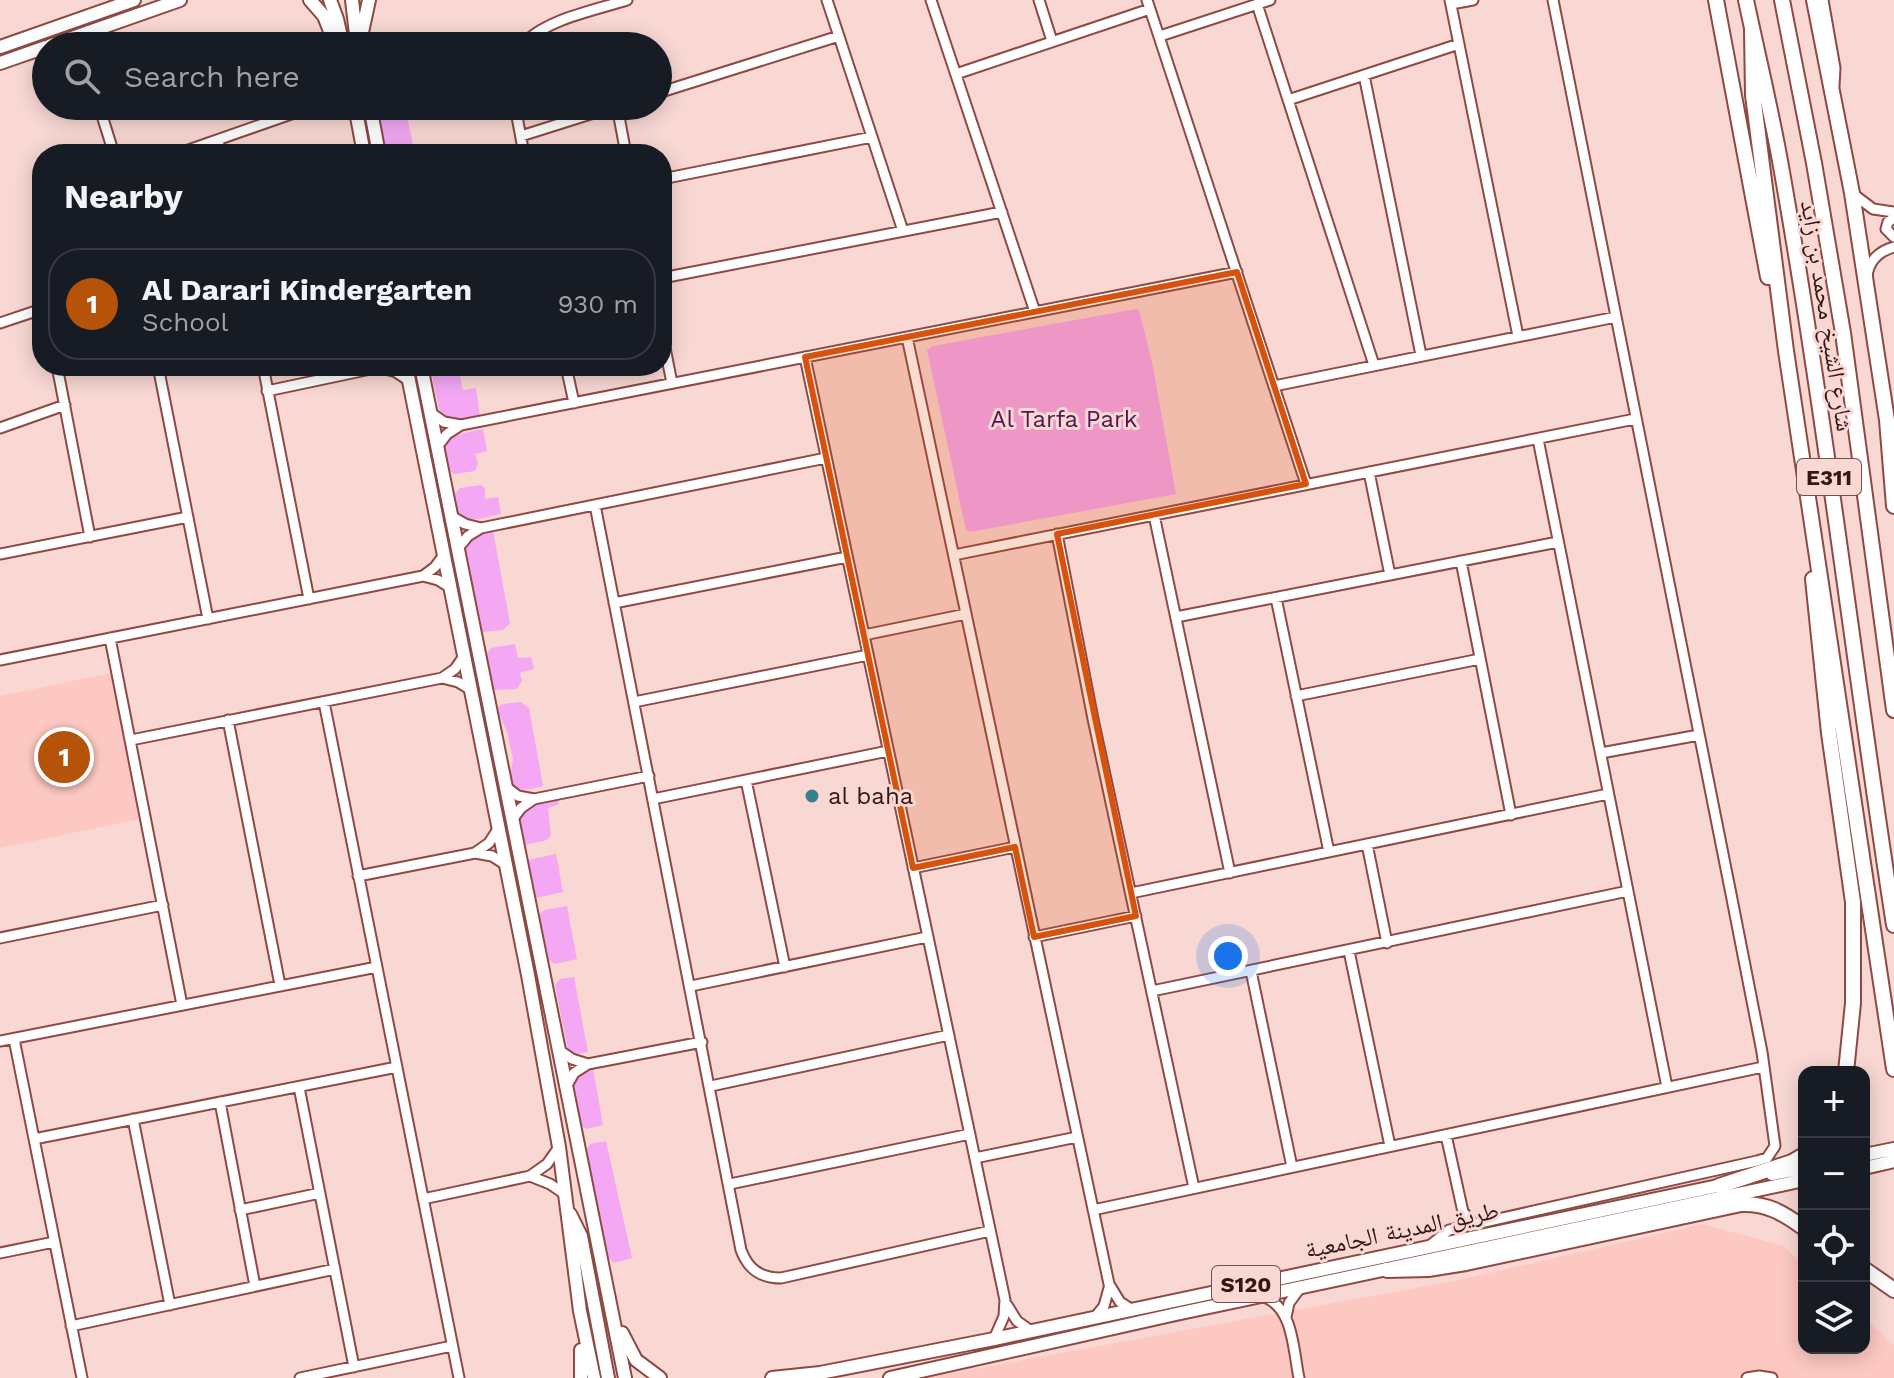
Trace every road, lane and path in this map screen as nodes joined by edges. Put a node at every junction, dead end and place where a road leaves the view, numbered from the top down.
1 (180, 0) edge
2 (310, 0) edge
3 (330, 0) edge
4 (352, 0) edge
5 (369, 0) edge
6 (627, 0) edge
7 (827, 0) edge
8 (931, 0) edge
9 (1039, 0) edge
10 (1270, 0) edge
11 (1473, 0) edge
12 (1553, 0) edge
13 (1716, 0) edge
14 (1746, 0) edge
15 (1782, 0) edge
16 (1814, 0) edge
17 (1823, 0) edge
18 (129, 1) edge
19 (1451, 2) edge
20 (1149, 4) edge
21 (1257, 4) junction
22 (549, 26) junction
23 (1752, 30) junction
24 (93, 31) edge
25 (42, 32) edge
26 (330, 32) edge
27 (340, 32) edge
28 (356, 32) edge
29 (361, 32) edge
30 (529, 32) edge
31 (537, 32) edge
32 (32, 36) edge
33 (839, 36) junction
34 (1160, 36) junction
35 (1052, 41) junction
36 (1459, 44) junction
37 (0, 47) edge
38 (32, 53) edge
39 (0, 63) edge
40 (956, 74) junction
41 (1364, 75) junction
42 (672, 89) edge
43 (1832, 89) junction
44 (1288, 100) junction
45 (103, 120) edge
46 (274, 120) edge
47 (355, 120) edge
48 (373, 120) edge
49 (518, 120) edge
50 (572, 120) edge
51 (619, 120) edge
52 (521, 136) junction
53 (872, 137) junction
54 (218, 140) junction
55 (111, 144) edge
56 (206, 144) edge
57 (219, 144) edge
58 (361, 144) edge
59 (377, 144) edge
60 (522, 144) edge
61 (624, 144) edge
62 (672, 177) edge
63 (1852, 193) junction
64 (1002, 212) junction
65 (1894, 212) edge
66 (1894, 218) edge
67 (903, 231) junction
68 (1894, 237) edge
69 (1894, 247) edge
70 (1237, 272) junction
71 (672, 276) edge
72 (1867, 288) junction
73 (32, 312) edge
74 (1035, 312) junction
75 (1616, 317) junction
76 (0, 323) edge
77 (1518, 336) junction
78 (907, 337) junction
79 (1786, 351) junction
80 (1421, 355) junction
81 (805, 357) junction
82 (1374, 365) junction
83 (59, 376) edge
84 (160, 376) edge
85 (265, 376) edge
86 (340, 376) edge
87 (402, 376) edge
88 (407, 376) edge
89 (423, 376) edge
90 (568, 376) edge
91 (671, 376) edge
92 (408, 380) junction
93 (672, 383) junction
94 (1274, 386) junction
95 (267, 391) junction
96 (574, 403) junction
97 (65, 405) junction
98 (431, 413) junction
99 (1635, 419) junction
100 (1887, 420) junction
101 (461, 425) junction
102 (0, 428) edge
103 (1538, 439) junction
104 (437, 447) junction
105 (1894, 451) edge
106 (826, 458) junction
107 (1369, 472) junction
108 (1306, 484) junction
109 (595, 505) junction
110 (1894, 506) edge
111 (1154, 515) junction
112 (451, 516) junction
113 (188, 517) junction
114 (481, 528) junction
115 (1057, 534) junction
116 (90, 537) junction
117 (1558, 542) junction
118 (1813, 542) junction
119 (458, 548) junction
120 (0, 554) edge
121 (444, 555) junction
122 (954, 555) junction
123 (847, 557) junction
124 (1461, 561) junction
125 (1390, 575) junction
126 (423, 576) junction
127 (451, 588) junction
128 (1276, 598) junction
129 (309, 599) junction
130 (614, 603) junction
131 (966, 614) junction
132 (1176, 617) junction
133 (208, 619) junction
134 (864, 635) junction
135 (110, 638) junction
136 (868, 655) junction
137 (464, 656) junction
138 (1480, 659) junction
139 (0, 660) edge
140 (442, 678) junction
141 (471, 690) junction
142 (1296, 696) junction
143 (324, 702) junction
144 (634, 702) junction
145 (1894, 710) edge
146 (228, 720) junction
147 (1699, 735) junction
148 (131, 740) junction
149 (888, 751) junction
150 (1601, 753) junction
151 (649, 776) junction
152 (746, 780) junction
153 (504, 786) junction
154 (1608, 794) junction
155 (534, 799) junction
156 (653, 799) junction
157 (1511, 815) junction
158 (512, 820) junction
159 (498, 829) junction
160 (1367, 844) junction
161 (1015, 847) junction
162 (1329, 852) junction
163 (475, 853) junction
164 (913, 868) junction
165 (507, 870) junction
166 (1230, 873) junction
167 (358, 876) junction
168 (1628, 891) junction
169 (1131, 893) junction
170 (163, 905) junction
171 (1136, 916) junction
172 (1894, 925) edge
173 (534, 930) junction
174 (927, 937) junction
175 (1034, 937) junction
176 (0, 938) edge
177 (1387, 943) junction
178 (1349, 951) junction
179 (377, 967) junction
180 (785, 967) junction
181 (1251, 971) junction
182 (280, 985) junction
183 (691, 986) junction
184 (1152, 991) junction
185 (182, 1005) junction
186 (949, 1035) junction
187 (14, 1039) junction
188 (0, 1041) edge
189 (702, 1042) junction
190 (559, 1050) junction
191 (588, 1064) junction
192 (1847, 1066) edge
193 (397, 1067) junction
194 (1763, 1067) junction
195 (1894, 1069) edge
196 (711, 1086) junction
197 (299, 1087) junction
198 (566, 1087) junction
199 (1667, 1087) junction
200 (220, 1102) junction
201 (133, 1119) junction
202 (970, 1134) junction
203 (1446, 1135) junction
204 (1077, 1137) junction
205 (34, 1139) junction
206 (1390, 1146) junction
207 (559, 1147) junction
208 (1894, 1149) edge
209 (1870, 1154) edge
210 (975, 1158) junction
211 (1798, 1158) edge
212 (1894, 1161) edge
213 (1292, 1167) junction
214 (1870, 1167) edge
215 (1798, 1170) edge
216 (530, 1176) junction
217 (1798, 1181) edge
218 (730, 1184) junction
219 (1194, 1188) junction
220 (1721, 1192) junction
221 (320, 1193) junction
222 (566, 1196) junction
223 (423, 1199) junction
224 (240, 1210) junction
225 (1093, 1210) junction
226 (568, 1211) junction
227 (1463, 1212) junction
228 (1798, 1224) edge
229 (1475, 1225) junction
230 (1456, 1229) junction
231 (990, 1231) junction
232 (54, 1242) junction
233 (1428, 1247) junction
234 (0, 1253) edge
235 (335, 1269) junction
236 (1387, 1270) junction
237 (1870, 1273) edge
238 (1109, 1284) junction
239 (255, 1286) junction
240 (1301, 1287) junction
241 (1894, 1290) edge
242 (1261, 1296) junction
243 (1005, 1300) junction
244 (170, 1305) junction
245 (1131, 1309) junction
246 (580, 1311) junction
247 (613, 1314) junction
248 (1095, 1317) junction
249 (1286, 1317) junction
250 (71, 1326) junction
251 (1031, 1331) junction
252 (994, 1339) junction
253 (452, 1346) junction
254 (354, 1367) junction
255 (788, 1377) edge
256 (82, 1378) edge
257 (300, 1378) edge
258 (459, 1378) edge
259 (581, 1378) edge
260 (594, 1378) edge
261 (608, 1378) edge
262 (625, 1378) edge
263 (660, 1378) edge
264 (772, 1378) edge
265 (890, 1378) edge
266 (1299, 1378) edge
267 (1747, 1378) edge
268 (1772, 1378) edge

1 - 24 main road
2 - 26 main road
3 - 27 main road
4 - 28 main road
5 - 29 main road
6 - 22 street
7 - 33 street
8 - 40 street
9 - 35 street
10 - 21 street
11 - 19 street
12 - 75 street
13 - 79 highway
14 - 23 highway, شارع الشيخ محمد بن زايد / E311
15 - 145 highway, شارع الشيخ محمد بن زايد / E311
16 - 43 highway
17 - 43 street
18 - 25 main road
19 - 36 street
20 - 34 street
20 - 35 street
21 - 34 street
21 - 44 street
22 - 30 street
22 - 31 street
23 - 79 highway
23 - 172 highway, شارع الشيخ محمد بن زايد / E311
32 - 37 main road
33 - 42 street
33 - 53 street
34 - 70 street
35 - 40 street
36 - 41 street
36 - 77 street
38 - 39 main road
40 - 64 street
41 - 44 street
41 - 80 street
43 - 63 highway
44 - 82 street
45 - 55 street
46 - 54 street
47 - 58 main road
48 - 59 main road
49 - 52 street
50 - 52 street
51 - 61 street
52 - 60 street
53 - 62 street
53 - 67 street
54 - 56 street
54 - 57 street
63 - 65 street
63 - 72 highway
64 - 67 street
64 - 74 street
66 - 68 street
67 - 71 street
69 - 72 street
70 - 74 street
70 - 94 street
72 - 100 highway
73 - 76 street
74 - 78 street
75 - 77 street
75 - 99 street
77 - 80 street
78 - 81 street
78 - 122 street
79 - 118 highway
80 - 82 street
81 - 93 street
81 - 106 street
82 - 94 street
83 - 97 street
84 - 113 street
85 - 95 street
86 - 95 street
87 - 92 street
88 - 92 main road
89 - 98 main road
90 - 96 street
91 - 93 street
92 - 121 main road
93 - 96 street
94 - 108 street
95 - 129 street
96 - 101 street
97 - 102 street
97 - 116 street
98 - 101 street
98 - 104 main road
99 - 103 street
99 - 147 street
100 - 105 street
100 - 110 highway
101 - 104 street
103 - 107 street
103 - 117 street
104 - 112 main road
106 - 109 street
106 - 123 street
107 - 108 street
107 - 125 street
108 - 111 street
109 - 114 street
109 - 130 street
111 - 115 street
111 - 132 street
112 - 114 street
112 - 119 main road
113 - 116 street
113 - 133 street
114 - 119 street
115 - 122 street
115 - 169 street
116 - 120 street
117 - 124 street
117 - 150 street
118 - 192 highway
118 - 195 highway
119 - 153 main road
121 - 126 street
121 - 127 main road
122 - 131 street
123 - 130 street
123 - 134 street
124 - 125 street
124 - 138 street
125 - 128 street
126 - 127 street
126 - 129 street
127 - 137 main road
128 - 132 street
128 - 142 street
129 - 133 street
130 - 144 street
131 - 134 street
131 - 161 street
132 - 166 street
133 - 135 street
134 - 136 street
135 - 139 street
135 - 148 street
136 - 144 street
136 - 149 street
137 - 140 street
137 - 141 main road
138 - 142 street
138 - 157 street
140 - 141 street
140 - 143 street
141 - 159 main road
142 - 162 street
143 - 146 street
143 - 167 street
144 - 151 street
146 - 148 street
146 - 182 street
147 - 150 street
147 - 194 street
148 - 170 street
149 - 152 street
149 - 164 street
150 - 154 street
151 - 155 street
151 - 156 street
152 - 156 street
152 - 180 street
153 - 155 street
153 - 158 main road
154 - 157 street
154 - 168 street
155 - 158 street
156 - 183 street
157 - 160 street
158 - 173 main road
159 - 163 street
159 - 165 main road
160 - 162 street
160 - 177 street
161 - 164 street
161 - 175 street
162 - 166 street
163 - 165 street
163 - 167 street
164 - 174 street
165 - 173 main road
165 - 207 main road
166 - 169 street
167 - 179 street
168 - 177 street
168 - 199 street
169 - 171 street
170 - 176 street
170 - 185 street
171 - 175 street
171 - 184 street
173 - 190 main road
174 - 180 street
174 - 186 street
175 - 204 street
177 - 178 street
178 - 181 street
178 - 206 street
179 - 182 street
179 - 193 street
180 - 183 street
181 - 184 street
181 - 213 street
182 - 185 street
183 - 189 street
184 - 219 street
185 - 187 street
186 - 196 street
186 - 202 street
187 - 188 street
187 - 205 street
189 - 191 street
189 - 196 street
190 - 191 street
190 - 198 main road
191 - 198 street
193 - 197 street
193 - 223 street
194 - 199 street
194 - 229 street
196 - 218 street
197 - 200 street
197 - 221 street
198 - 247 main road
199 - 203 street
200 - 201 street
200 - 224 street
201 - 205 street
201 - 244 street
202 - 210 street
202 - 218 street
203 - 206 street
203 - 227 street
204 - 210 street
204 - 225 street
205 - 232 street
206 - 213 street
207 - 216 street
207 - 222 main road
208 - 209 main road
210 - 231 street
211 - 220 highway
212 - 214 main road
213 - 219 street
215 - 220 main road, طريق المدينة الجامعية / S120
216 - 222 street
216 - 223 street
217 - 220 main road, طريق المدينة الجامعية / S120
218 - 231 street
219 - 225 street
220 - 233 main road, طريق المدينة الجامعية / S120
220 - 236 main road, طريق المدينة الجامعية / S120
221 - 224 street
221 - 235 street
222 - 226 main road
223 - 253 street
224 - 239 street
225 - 238 street
226 - 246 main road
226 - 261 main road
227 - 229 street
227 - 230 street
228 - 236 highway
229 - 230 street
230 - 233 street
231 - 243 street
232 - 234 street
232 - 250 street
233 - 245 main road, طريق المدينة الجامعية / S120
235 - 239 street
235 - 254 street
236 - 240 main road, طريق المدينة الجامعية / S120
237 - 241 highway
238 - 245 street
238 - 248 street
239 - 244 street
240 - 242 main road, طريق المدينة الجامعية / S120
240 - 249 street
242 - 249 street
242 - 265 main road, طريق المدينة الجامعية / S120
243 - 251 street
243 - 252 street
244 - 250 street
245 - 248 main road, طريق المدينة الجامعية / S120
246 - 259 main road
246 - 260 main road
247 - 262 main road
247 - 263 main road
248 - 251 main road, طريق المدينة الجامعية / S120
249 - 266 street
250 - 256 street
251 - 252 main road, طريق المدينة الجامعية / S120
252 - 255 main road, طريق المدينة الجامعية / S120
253 - 254 street
253 - 258 street
254 - 257 street
255 - 264 main road, طريق المدينة الجامعية / S120
267 - 268 street

